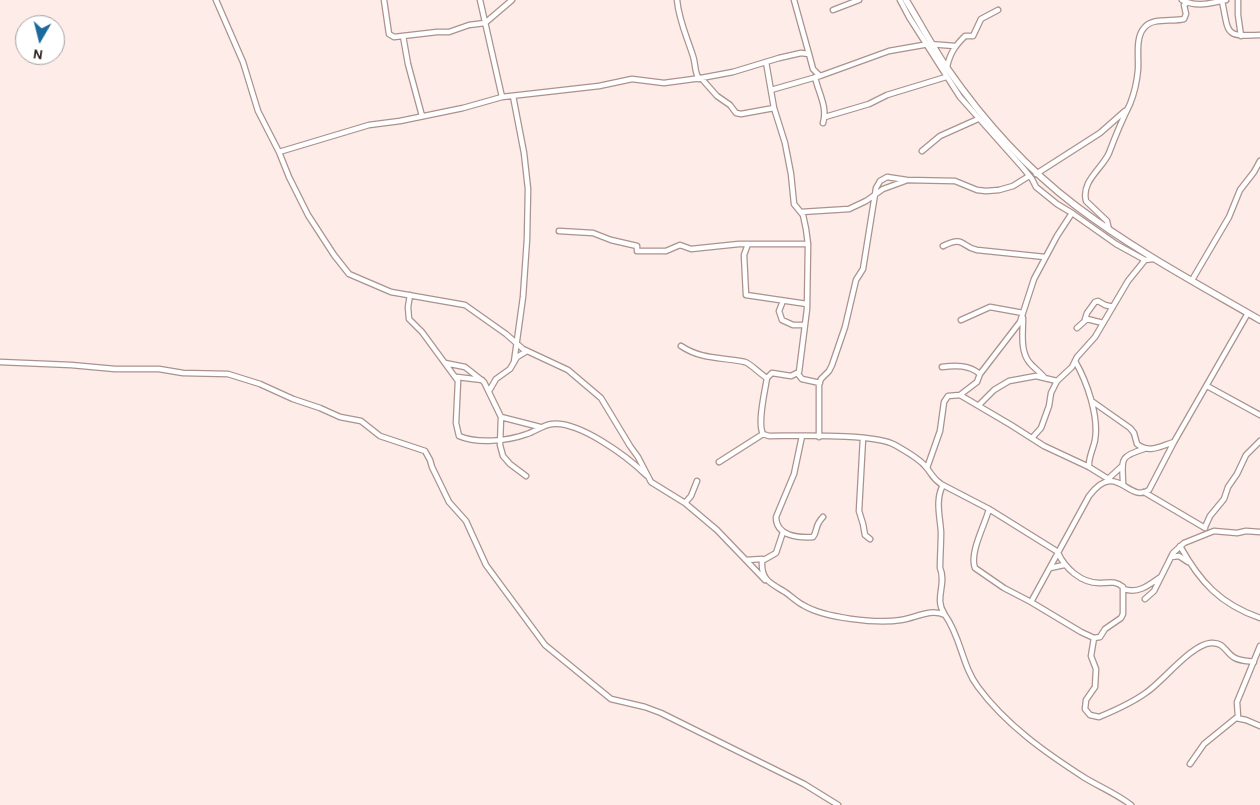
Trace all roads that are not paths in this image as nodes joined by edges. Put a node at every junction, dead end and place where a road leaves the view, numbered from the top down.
1 (216, 0) edge
2 (384, 0) edge
3 (480, 0) edge
4 (512, 0) edge
5 (676, 0) edge
6 (794, 0) edge
7 (859, 0) edge
8 (900, 0) edge
9 (906, 0) edge
10 (1223, 0) edge
11 (1238, 0) edge
12 (1185, 1) edge
13 (833, 10) dead end
14 (998, 10) dead end
15 (485, 23) junction
16 (1260, 35) edge
17 (403, 36) junction
18 (1241, 36) junction
19 (929, 44) junction
20 (955, 46) junction
21 (809, 54) junction
22 (766, 62) junction
23 (947, 67) junction
24 (715, 76) junction
25 (817, 76) junction
26 (946, 77) junction
27 (700, 78) junction
28 (708, 86) junction
29 (771, 90) junction
30 (513, 96) junction
31 (502, 98) junction
32 (774, 108) junction
33 (1126, 110) junction
34 (422, 116) junction
35 (825, 117) junction
36 (978, 119) junction
37 (823, 123) dead end
38 (922, 151) dead end
39 (280, 152) junction
40 (1260, 161) edge
41 (1038, 173) junction
42 (1031, 178) junction
43 (908, 180) junction
44 (876, 193) junction
45 (801, 212) junction
46 (1072, 213) junction
47 (1080, 219) junction
48 (1065, 223) junction
49 (1110, 230) junction
50 (559, 231) dead end
51 (748, 244) junction
52 (808, 244) junction
53 (943, 246) dead end
54 (1045, 257) junction
55 (1153, 259) junction
56 (1144, 260) junction
57 (1192, 280) junction
58 (410, 295) junction
59 (783, 301) junction
60 (807, 304) junction
61 (1113, 306) junction
62 (1023, 313) junction
63 (1248, 313) junction
64 (962, 320) dead end
65 (1085, 320) junction
66 (1260, 320) edge
67 (1103, 323) junction
68 (804, 324) junction
69 (1076, 328) dead end
70 (516, 343) junction
71 (681, 346) dead end
72 (527, 351) junction
73 (1075, 361) junction
74 (0, 362) edge
75 (514, 362) junction
76 (445, 363) junction
77 (942, 367) dead end
78 (798, 374) junction
79 (980, 374) junction
80 (457, 377) junction
81 (1044, 377) junction
82 (767, 378) junction
83 (482, 380) junction
84 (1057, 381) junction
85 (820, 383) junction
86 (1207, 386) junction
87 (488, 391) junction
88 (960, 395) junction
89 (1092, 401) junction
90 (980, 405) junction
91 (1260, 415) edge
92 (502, 417) junction
93 (542, 427) junction
94 (763, 434) junction
95 (802, 436) junction
96 (819, 437) junction
97 (863, 438) junction
98 (1032, 438) junction
99 (500, 439) junction
100 (1260, 441) edge
101 (1174, 442) junction
102 (1144, 449) junction
103 (719, 462) dead end
104 (1121, 467) junction
105 (927, 468) junction
106 (1089, 468) junction
107 (526, 476) dead end
108 (646, 476) junction
109 (1109, 480) junction
110 (697, 481) dead end
111 (943, 485) junction
112 (1123, 485) junction
113 (1144, 492) junction
114 (685, 503) junction
115 (990, 510) junction
116 (823, 517) dead end
117 (1205, 527) junction
118 (1211, 531) junction
119 (783, 532) junction
120 (1260, 532) edge
121 (870, 539) dead end
122 (1180, 546) junction
123 (1058, 553) junction
124 (1171, 557) junction
125 (762, 559) junction
126 (746, 560) junction
127 (1189, 562) junction
128 (1064, 565) junction
129 (1050, 568) junction
130 (1160, 577) junction
131 (766, 581) junction
132 (1124, 589) junction
133 (1145, 599) dead end
134 (1031, 602) junction
135 (945, 615) junction
136 (1260, 618) edge
137 (1094, 638) junction
138 (1260, 646) edge
139 (1254, 662) junction
140 (1238, 717) junction
141 (1260, 726) edge
142 (1190, 764) dead end
143 (838, 805) edge
144 (1131, 805) edge

1 - 39 street
2 - 17 street
3 - 15 street
4 - 15 street
5 - 27 street
6 - 21 street
7 - 13 street
8 - 19 street
9 - 19 main road
10 - 12 street
10 - 18 street
11 - 18 street
12 - 33 street
14 - 20 street
15 - 17 street
15 - 31 street
16 - 18 street
17 - 34 street
19 - 20 street
19 - 23 main road
19 - 25 street
19 - 26 street
20 - 23 street
21 - 22 street
21 - 25 street
22 - 24 street
22 - 29 street
23 - 41 main road
24 - 27 street
24 - 28 street
25 - 29 street
25 - 35 street
26 - 35 street
26 - 36 street
27 - 28 street
27 - 30 street
28 - 32 street
29 - 32 street
30 - 31 street
30 - 70 street
31 - 34 street
32 - 45 street
33 - 41 street
33 - 49 street
34 - 39 street
35 - 37 street
36 - 38 street
36 - 42 street
39 - 58 street
40 - 57 street
41 - 42 street
41 - 49 main road
42 - 43 street
42 - 46 street
43 - 44 street
43 - 44 street
44 - 45 street
44 - 85 street
45 - 52 street
46 - 47 street
46 - 48 street
47 - 48 street
47 - 56 street
48 - 54 street
49 - 55 main road
50 - 51 street
51 - 52 street
51 - 59 street
52 - 60 street
53 - 54 street
54 - 62 street
55 - 56 street
55 - 57 main road
56 - 61 street
57 - 63 main road
58 - 70 street
58 - 76 street
59 - 60 street
59 - 68 street
60 - 68 street
61 - 65 street
61 - 67 street
62 - 64 street
62 - 79 street
62 - 81 street
63 - 66 main road
63 - 86 street
65 - 67 street
65 - 69 street
67 - 73 street
68 - 78 street
70 - 72 street
70 - 75 street
71 - 82 street
72 - 75 street
72 - 108 street
73 - 84 street
73 - 89 street
74 - 143 street
75 - 87 street
76 - 80 street
76 - 83 street
77 - 79 street
78 - 82 street
78 - 85 street
79 - 88 street
80 - 83 street
80 - 99 street
81 - 84 street
81 - 90 street
82 - 94 street
83 - 87 street
84 - 98 street
85 - 96 street
86 - 91 street
86 - 101 street
87 - 92 street
88 - 90 street
88 - 105 street
89 - 102 street
89 - 106 street
90 - 98 street
92 - 93 street
92 - 99 street
93 - 99 street
93 - 108 street
94 - 95 street
94 - 103 street
95 - 96 street
95 - 119 street
96 - 97 street
97 - 105 street
97 - 121 street
98 - 106 street
99 - 107 street
100 - 117 street
101 - 102 street
101 - 113 street
102 - 104 street
104 - 109 street
104 - 112 street
105 - 111 street
106 - 109 street
108 - 114 street
109 - 112 street
109 - 123 street
110 - 114 street
111 - 115 street
111 - 135 street
112 - 113 street
113 - 117 street
114 - 126 street
115 - 123 street
115 - 134 street
116 - 119 street
117 - 118 street
118 - 120 street
118 - 122 street
119 - 125 street
122 - 124 street
122 - 127 street
123 - 128 street
123 - 129 street
124 - 127 street
124 - 130 street
125 - 126 street
125 - 131 street
126 - 131 street
127 - 136 street
128 - 129 street
128 - 132 street
129 - 134 street
130 - 132 street
130 - 133 street
131 - 135 street
132 - 137 street
134 - 137 street
135 - 144 street
137 - 139 street
138 - 139 street
139 - 140 street
140 - 141 street
140 - 142 street

